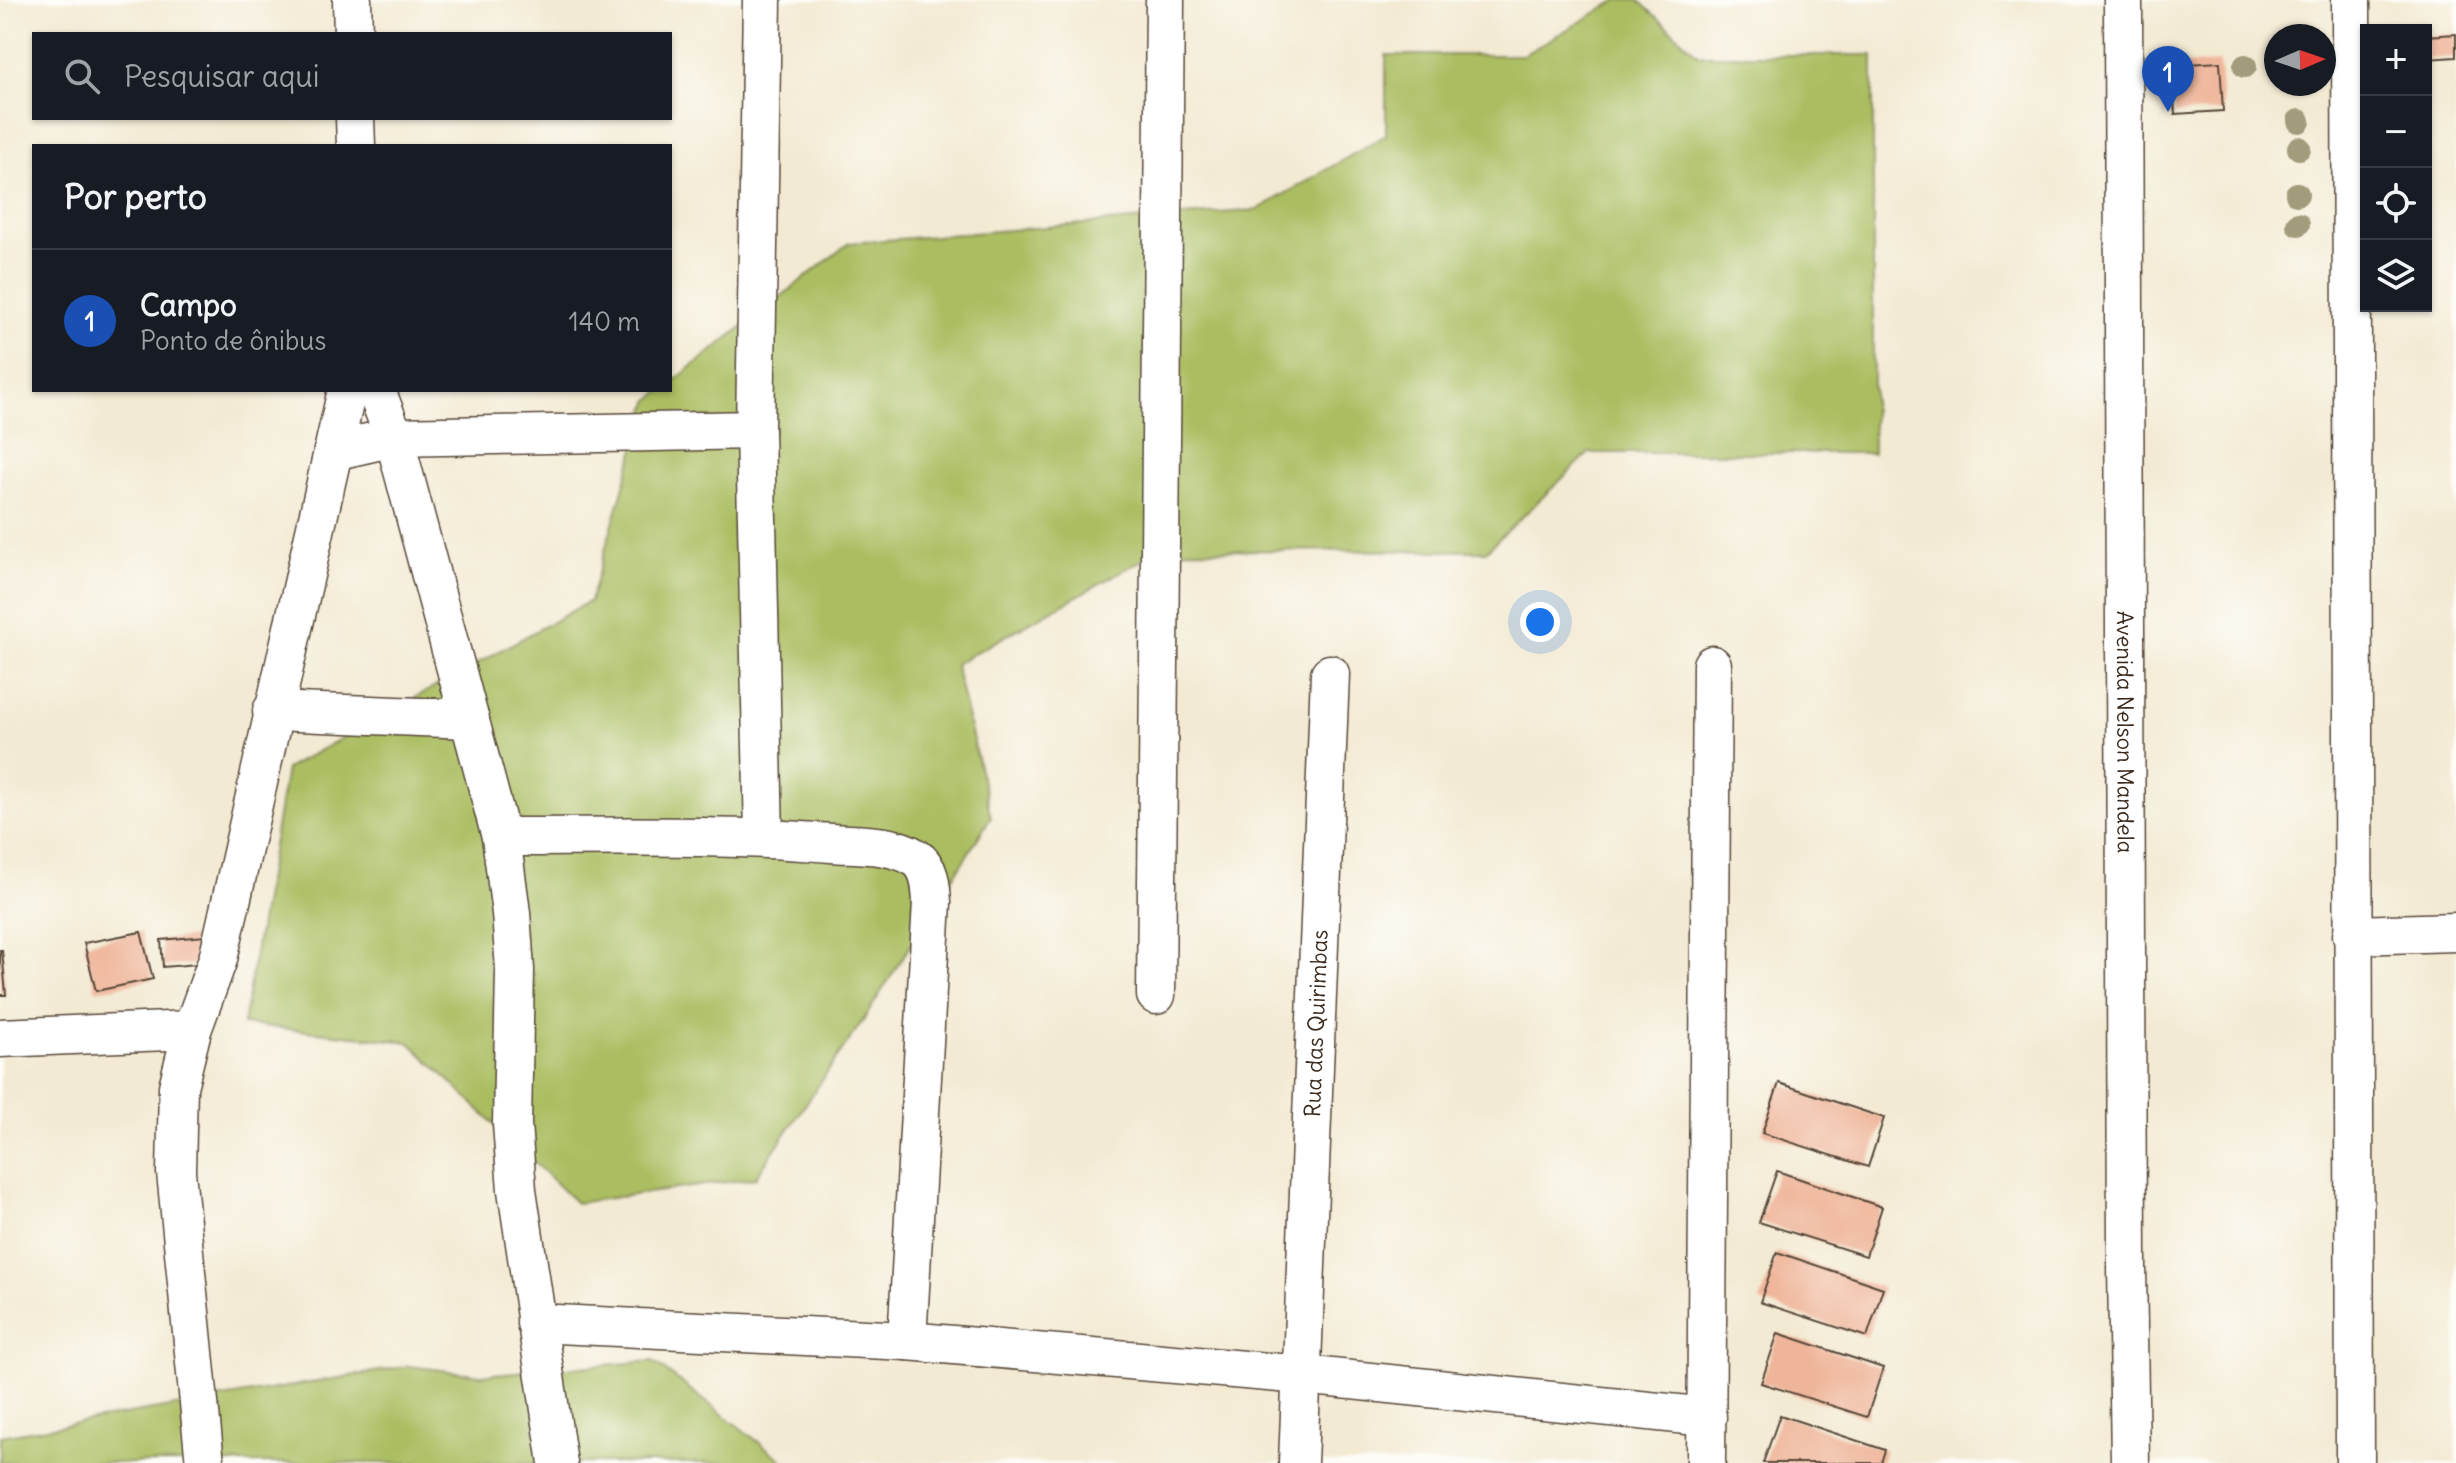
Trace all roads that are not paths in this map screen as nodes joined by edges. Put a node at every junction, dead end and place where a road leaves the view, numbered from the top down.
1 (352, 0) edge
2 (762, 0) edge
3 (1165, 0) edge
4 (2123, 0) edge
5 (2351, 0) edge
6 (353, 32) edge
7 (355, 120) edge
8 (356, 144) edge
9 (347, 392) edge
10 (377, 392) edge
11 (755, 430) junction
12 (394, 437) junction
13 (333, 451) junction
14 (1712, 665) dead end
15 (1330, 674) dead end
16 (272, 711) junction
17 (470, 719) junction
18 (501, 837) junction
19 (764, 837) junction
20 (2456, 932) edge
21 (2352, 935) junction
22 (1156, 995) dead end
23 (192, 1030) junction
24 (0, 1038) edge
25 (536, 1323) junction
26 (907, 1341) junction
27 (1303, 1375) junction
28 (1707, 1417) junction
29 (205, 1463) edge
30 (558, 1463) edge
31 (1298, 1463) edge
32 (1706, 1463) edge
33 (2130, 1463) edge
34 (2355, 1463) edge

1 - 6 street
2 - 11 street
3 - 22 street
4 - 33 street, Avenida Nelson Mandela
5 - 21 street
7 - 8 street
9 - 13 street
10 - 12 street
11 - 12 street
11 - 19 street
12 - 13 street
12 - 17 street
13 - 16 street
14 - 28 street
15 - 27 street, Rua das Quirimbas
16 - 17 street
16 - 23 street
17 - 18 street
18 - 19 street
18 - 25 street
19 - 26 street
20 - 21 street
21 - 34 street
23 - 24 street
23 - 29 street
25 - 26 street
25 - 30 street
26 - 27 street
27 - 28 street
27 - 31 street, Rua das Quirimbas
28 - 32 street

